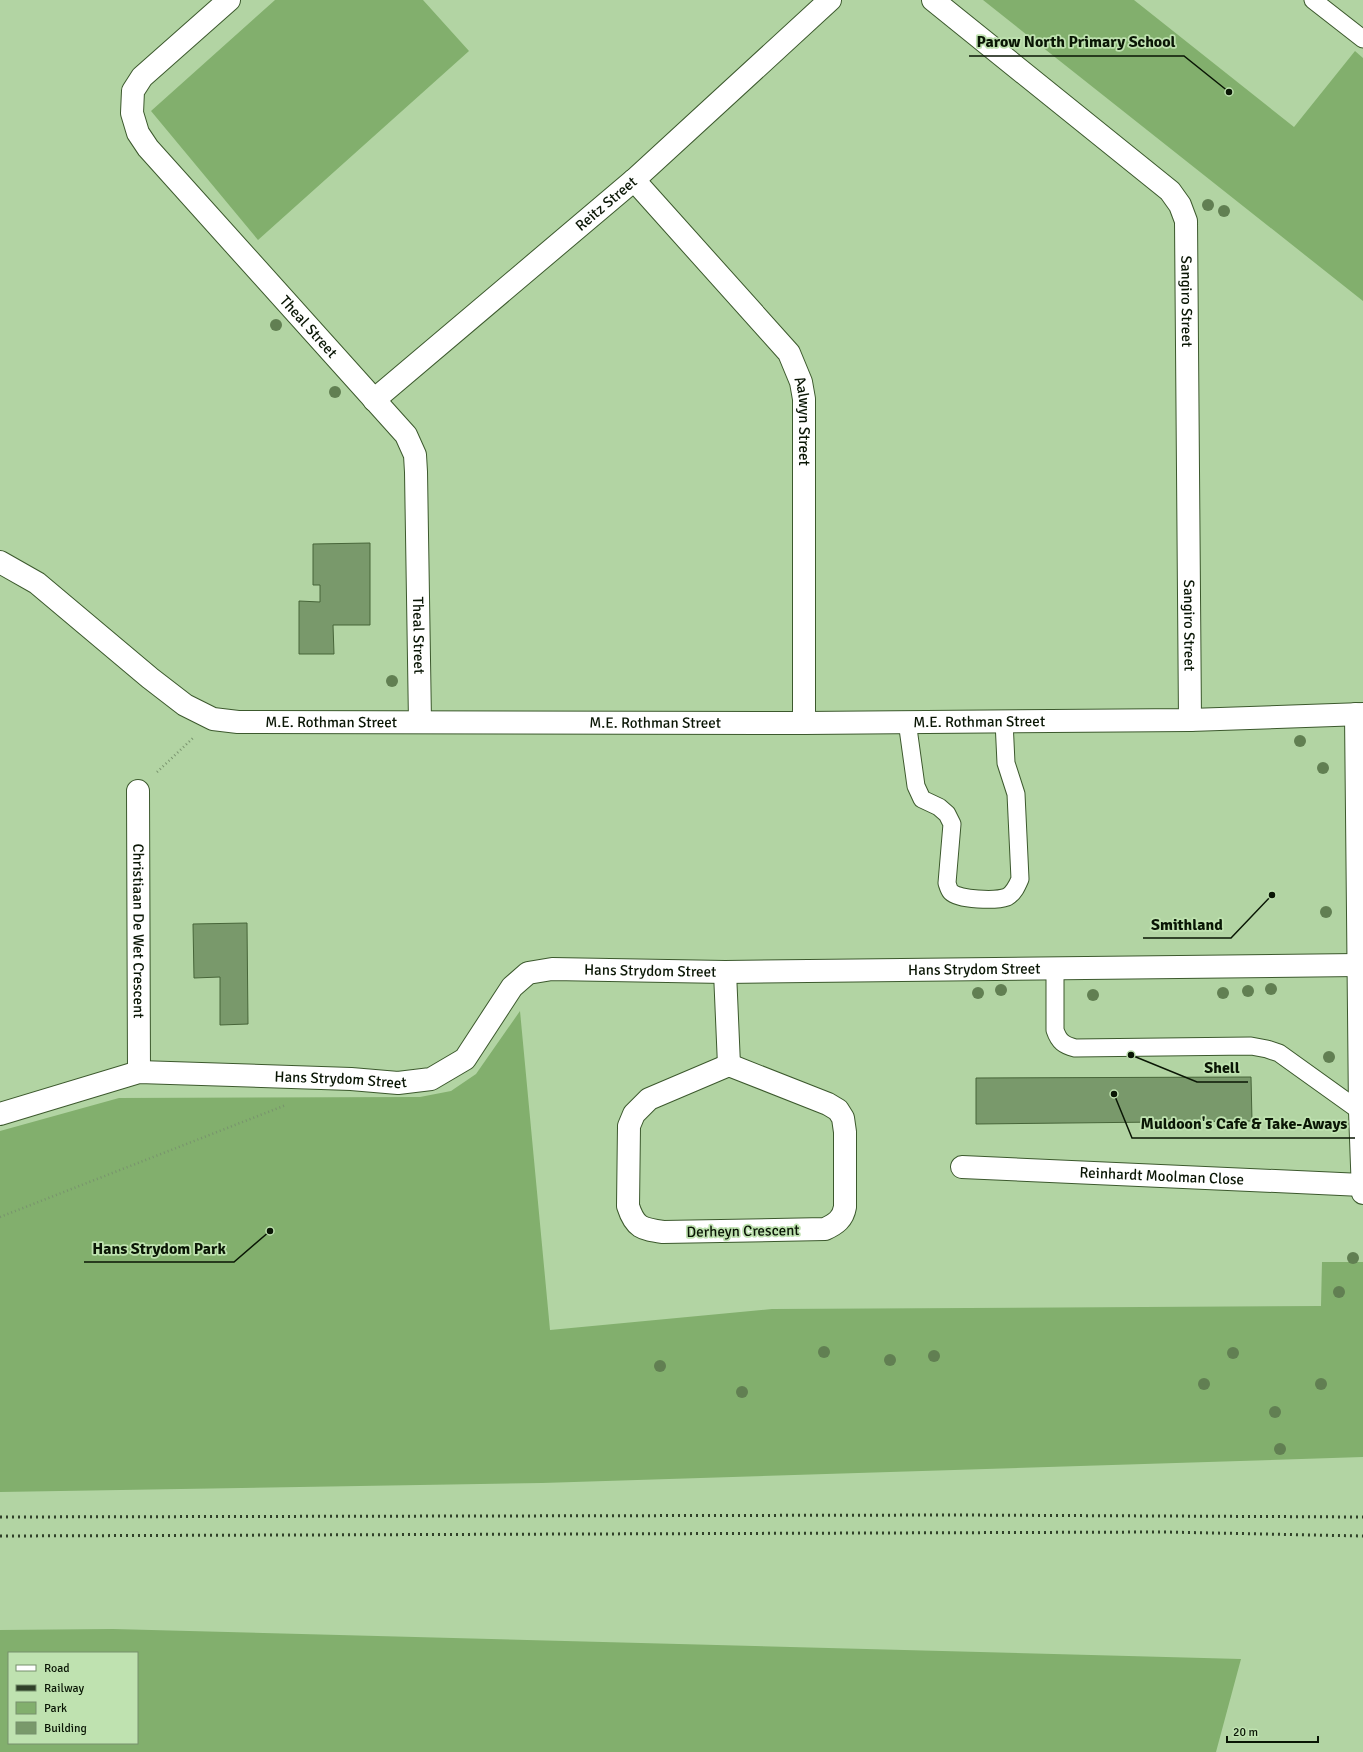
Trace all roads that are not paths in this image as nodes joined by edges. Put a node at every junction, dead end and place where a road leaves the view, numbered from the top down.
1 (229, 0) edge
2 (830, 0) edge
3 (933, 0) edge
4 (1313, 0) edge
5 (1363, 39) edge
6 (634, 180) junction
7 (374, 400) junction
8 (0, 562) edge
9 (1359, 714) edge
10 (1190, 720) junction
11 (907, 721) junction
12 (1004, 721) junction
13 (420, 722) junction
14 (804, 723) junction
15 (138, 791) road end
16 (1360, 965) edge
17 (1054, 969) junction
18 (725, 972) junction
19 (730, 1065) junction
20 (138, 1072) junction
21 (1360, 1111) junction
22 (0, 1114) edge
23 (962, 1167) dead end
24 (1362, 1189) edge

1 - 7 street, Theal Street
2 - 6 street, Reitz Street
3 - 10 street, Sangiro Street
4 - 5 lane
6 - 7 street, Reitz Street
6 - 14 street, Aalwyn Street
7 - 13 street, Theal Street
8 - 13 street, M.E. Rothman Street
9 - 10 street, M.E. Rothman Street
9 - 16 street
10 - 12 street, M.E. Rothman Street
11 - 12 street, M.E. Rothman Street
11 - 12 lane
11 - 14 street, M.E. Rothman Street
13 - 14 street, M.E. Rothman Street
15 - 20 street, Christiaan De Wet Crescent
16 - 17 street, Hans Strydom Street
16 - 21 street
17 - 18 street, Hans Strydom Street
17 - 21 lane
18 - 19 street
18 - 20 street, Hans Strydom Street
19 - 19 street, Derheyn Crescent
20 - 22 street, Hans Strydom Street
21 - 24 street
23 - 24 street, Reinhardt Moolman Close

